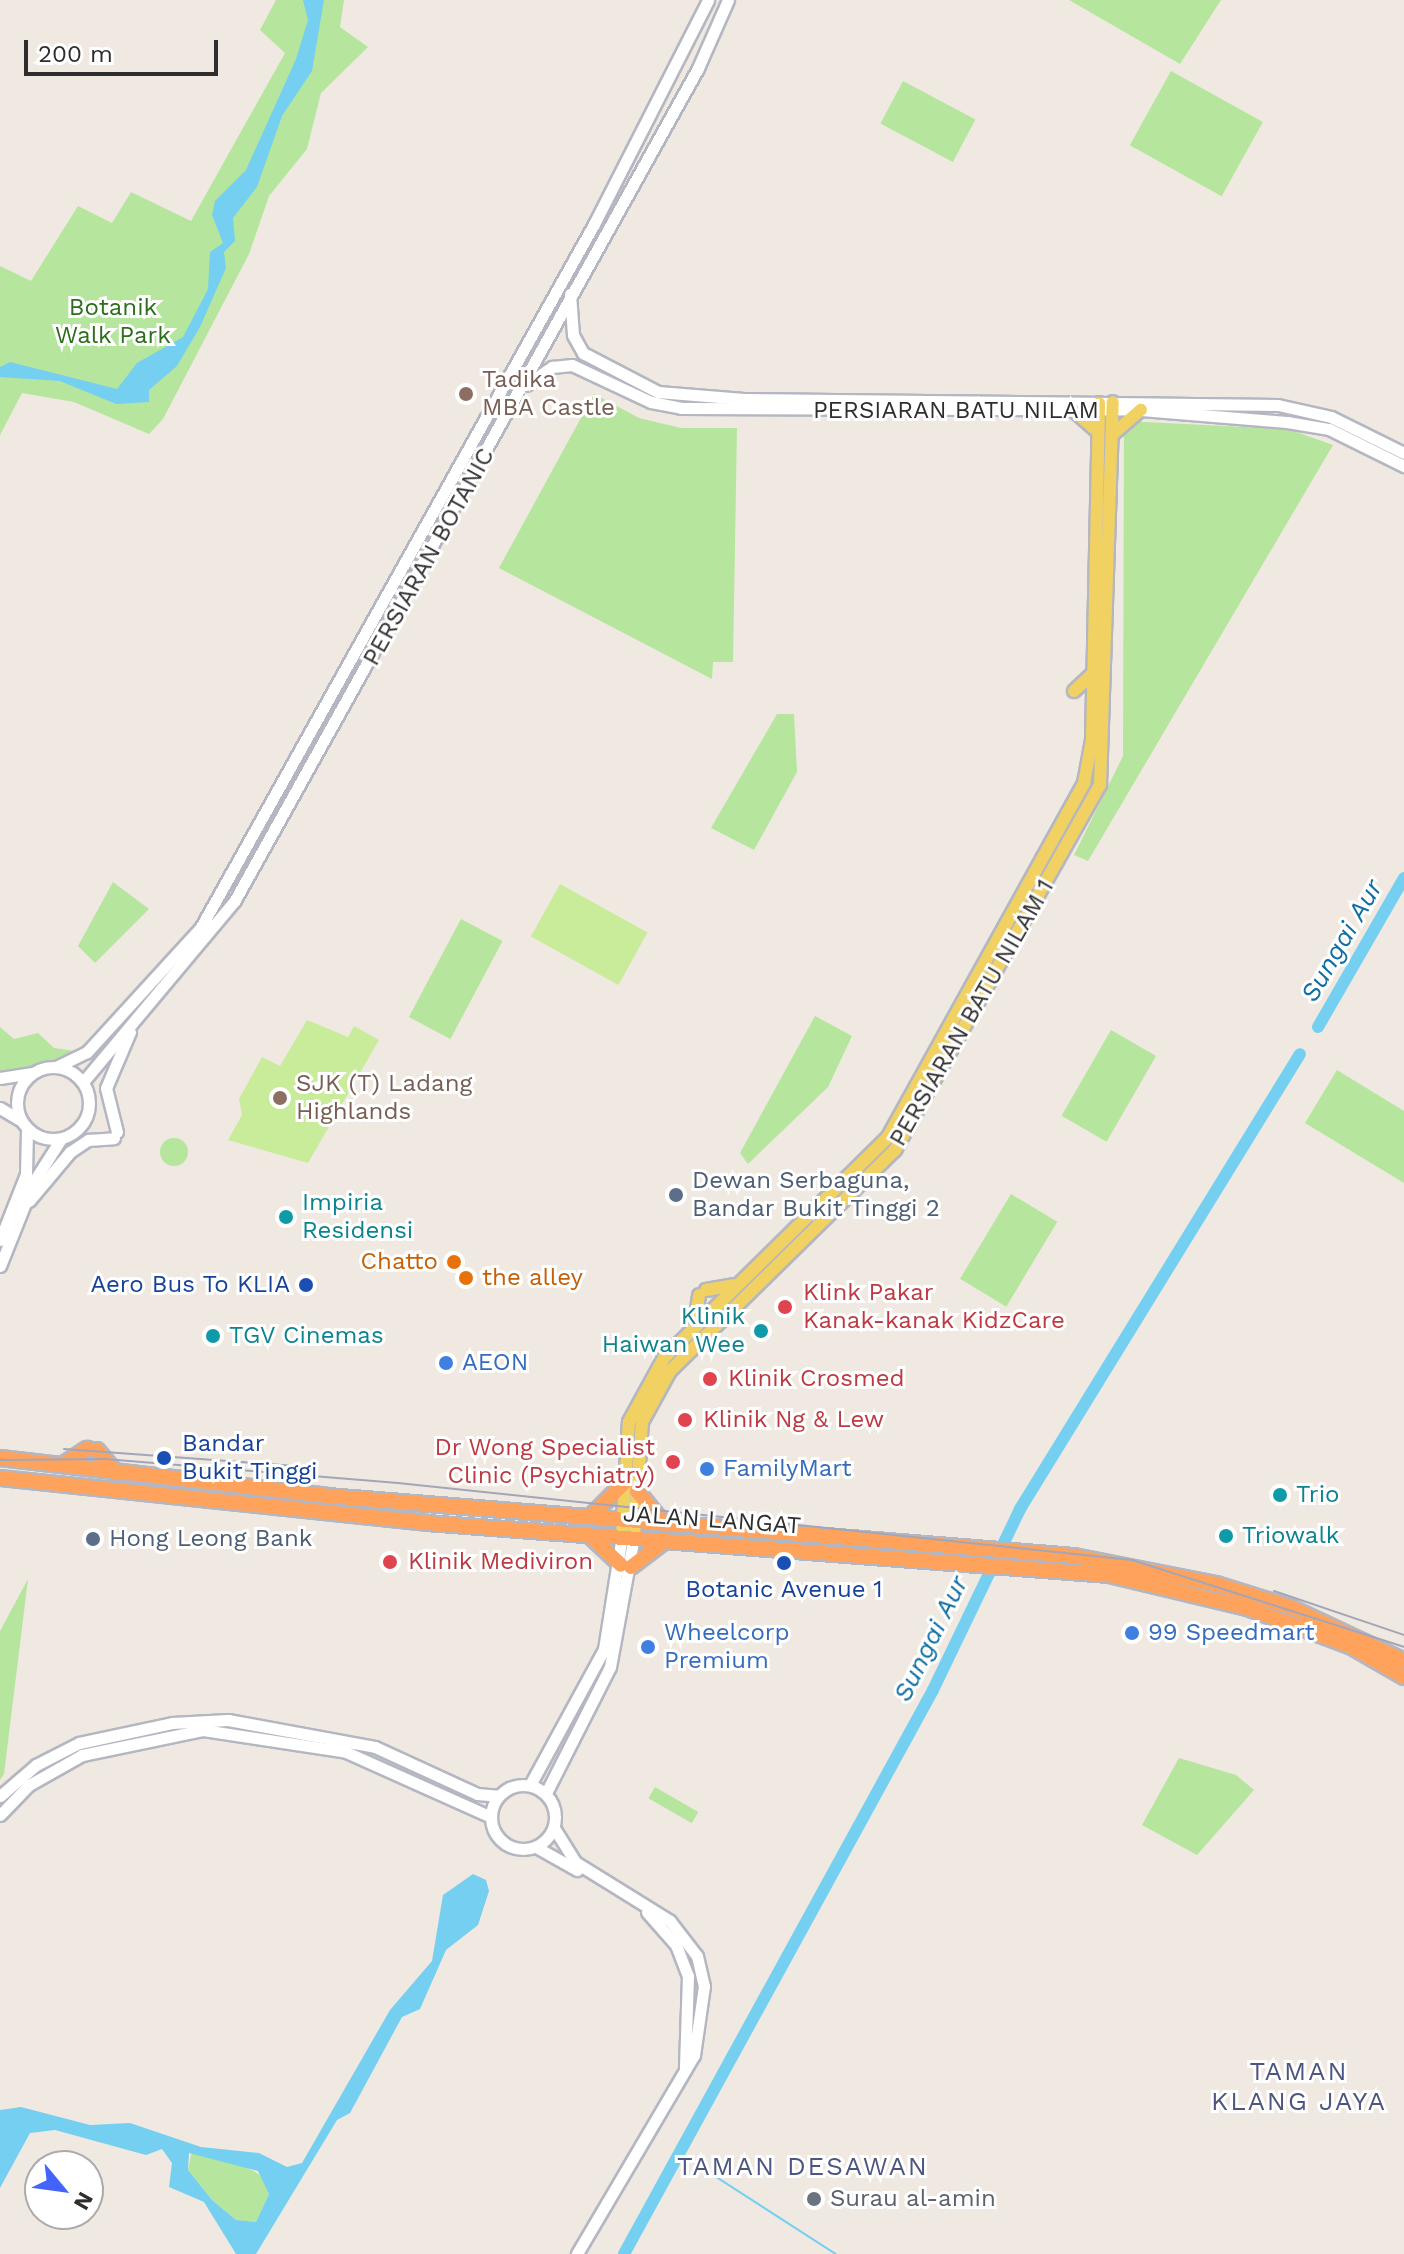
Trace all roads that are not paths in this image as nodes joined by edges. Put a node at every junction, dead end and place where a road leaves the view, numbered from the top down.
1 (708, 0) edge
2 (728, 0) edge
3 (678, 56) junction
4 (698, 68) junction
5 (570, 293) junction
6 (517, 393) junction
7 (1100, 406) junction
8 (1114, 406) junction
9 (1073, 410) junction
10 (1141, 410) junction
11 (1098, 432) junction
12 (1112, 435) junction
13 (1404, 453) edge
14 (1404, 466) edge
15 (444, 481) junction
16 (465, 493) junction
17 (349, 652) junction
18 (371, 663) junction
19 (1099, 670) junction
20 (1094, 695) junction
21 (1092, 714) junction
22 (1104, 724) junction
23 (1067, 817) junction
24 (1043, 887) junction
25 (996, 943) junction
26 (145, 1008) junction
27 (56, 1067) junction
28 (32, 1073) junction
29 (0, 1078) edge
30 (83, 1082) junction
31 (0, 1108) edge
32 (24, 1125) junction
33 (61, 1139) junction
34 (25, 1207) junction
35 (0, 1240) edge
36 (0, 1266) edge
37 (738, 1283) junction
38 (694, 1327) junction
39 (0, 1458) edge
40 (58, 1466) junction
41 (0, 1471) edge
42 (90, 1473) junction
43 (116, 1473) junction
44 (0, 1478) edge
45 (38, 1482) junction
46 (0, 1486) edge
47 (631, 1486) junction
48 (172, 1496) junction
49 (590, 1517) junction
50 (665, 1524) junction
51 (628, 1528) junction
52 (580, 1532) junction
53 (673, 1539) junction
54 (981, 1556) junction
55 (626, 1566) junction
56 (1404, 1661) edge
57 (1404, 1677) edge
58 (530, 1785) junction
59 (546, 1793) junction
60 (0, 1796) edge
61 (498, 1796) junction
62 (0, 1815) edge
63 (491, 1817) junction
64 (554, 1828) junction
65 (536, 1847) junction
66 (685, 2069) junction
67 (577, 2254) edge

1 - 3 main road, PERSIARAN BOTANIC
2 - 4 main road, PERSIARAN BOTANIC
3 - 4 main road
3 - 15 main road, PERSIARAN BOTANIC
4 - 5 main road, PERSIARAN BOTANIC
5 - 6 main road, PERSIARAN BOTANIC
5 - 7 main road, PERSIARAN BATU NILAM
6 - 9 main road, PERSIARAN BATU NILAM
6 - 16 main road, PERSIARAN BOTANIC
7 - 8 main road, PERSIARAN BATU NILAM
7 - 9 main road, PERSIARAN BATU NILAM
7 - 11 main road, PERSIARAN BATU NILAM 1
8 - 10 main road, PERSIARAN BATU NILAM
8 - 12 main road, PERSIARAN BATU NILAM 1
8 - 13 main road, PERSIARAN BATU NILAM
9 - 11 main road
10 - 12 main road
10 - 14 main road, PERSIARAN BATU NILAM
11 - 19 main road, PERSIARAN BATU NILAM 1
12 - 19 main road, PERSIARAN BATU NILAM 1
15 - 16 main road
15 - 17 main road, PERSIARAN BOTANIC
16 - 18 main road, PERSIARAN BOTANIC
17 - 18 main road
17 - 27 main road, PERSIARAN BOTANIC
18 - 26 main road, PERSIARAN BOTANIC
19 - 20 main road, PERSIARAN BATU NILAM 1
19 - 21 main road
19 - 22 main road, PERSIARAN BATU NILAM 1
20 - 21 main road, PERSIARAN BATU NILAM 1
20 - 22 main road
21 - 23 main road, PERSIARAN BATU NILAM 1
22 - 24 main road, PERSIARAN BATU NILAM 1
23 - 24 main road
23 - 25 main road, PERSIARAN BATU NILAM 1
24 - 25 main road
24 - 47 main road, PERSIARAN BATU NILAM 1
25 - 37 main road, PERSIARAN BATU NILAM 1
26 - 30 main road, PERSIARAN BOTANIC
26 - 34 main road
27 - 28 main road
27 - 30 main road
28 - 29 main road
28 - 32 main road
30 - 33 main road
31 - 32 main road
32 - 33 main road
32 - 35 main road
33 - 34 main road
34 - 36 main road
37 - 38 main road, PERSIARAN BATU NILAM 1
37 - 38 main road
38 - 47 main road, PERSIARAN BATU NILAM 1
39 - 40 highway, JALAN LANGAT
40 - 42 highway, JALAN LANGAT
40 - 43 highway
41 - 42 highway
42 - 43 highway, JALAN LANGAT
42 - 48 highway
43 - 49 highway, JALAN LANGAT
44 - 45 highway, JALAN LANGAT
45 - 46 highway
45 - 48 highway, JALAN LANGAT
47 - 49 highway
47 - 50 highway
47 - 51 main road, PERSIARAN BATU NILAM 1
48 - 52 highway, JALAN LANGAT
49 - 51 highway, JALAN LANGAT
50 - 51 highway, JALAN LANGAT
50 - 54 highway, JALAN LANGAT
51 - 52 highway, JALAN LANGAT
51 - 53 highway, JALAN LANGAT
51 - 55 main road
52 - 55 highway
53 - 54 highway, JALAN LANGAT
53 - 55 highway
54 - 56 highway, JALAN LANGAT
54 - 57 highway, JALAN LANGAT
55 - 58 main road
55 - 59 main road
58 - 59 main road
58 - 61 main road
59 - 64 main road
60 - 61 main road
61 - 63 main road
62 - 63 main road
63 - 65 main road
64 - 65 main road
64 - 66 main road
65 - 66 main road
66 - 67 main road

